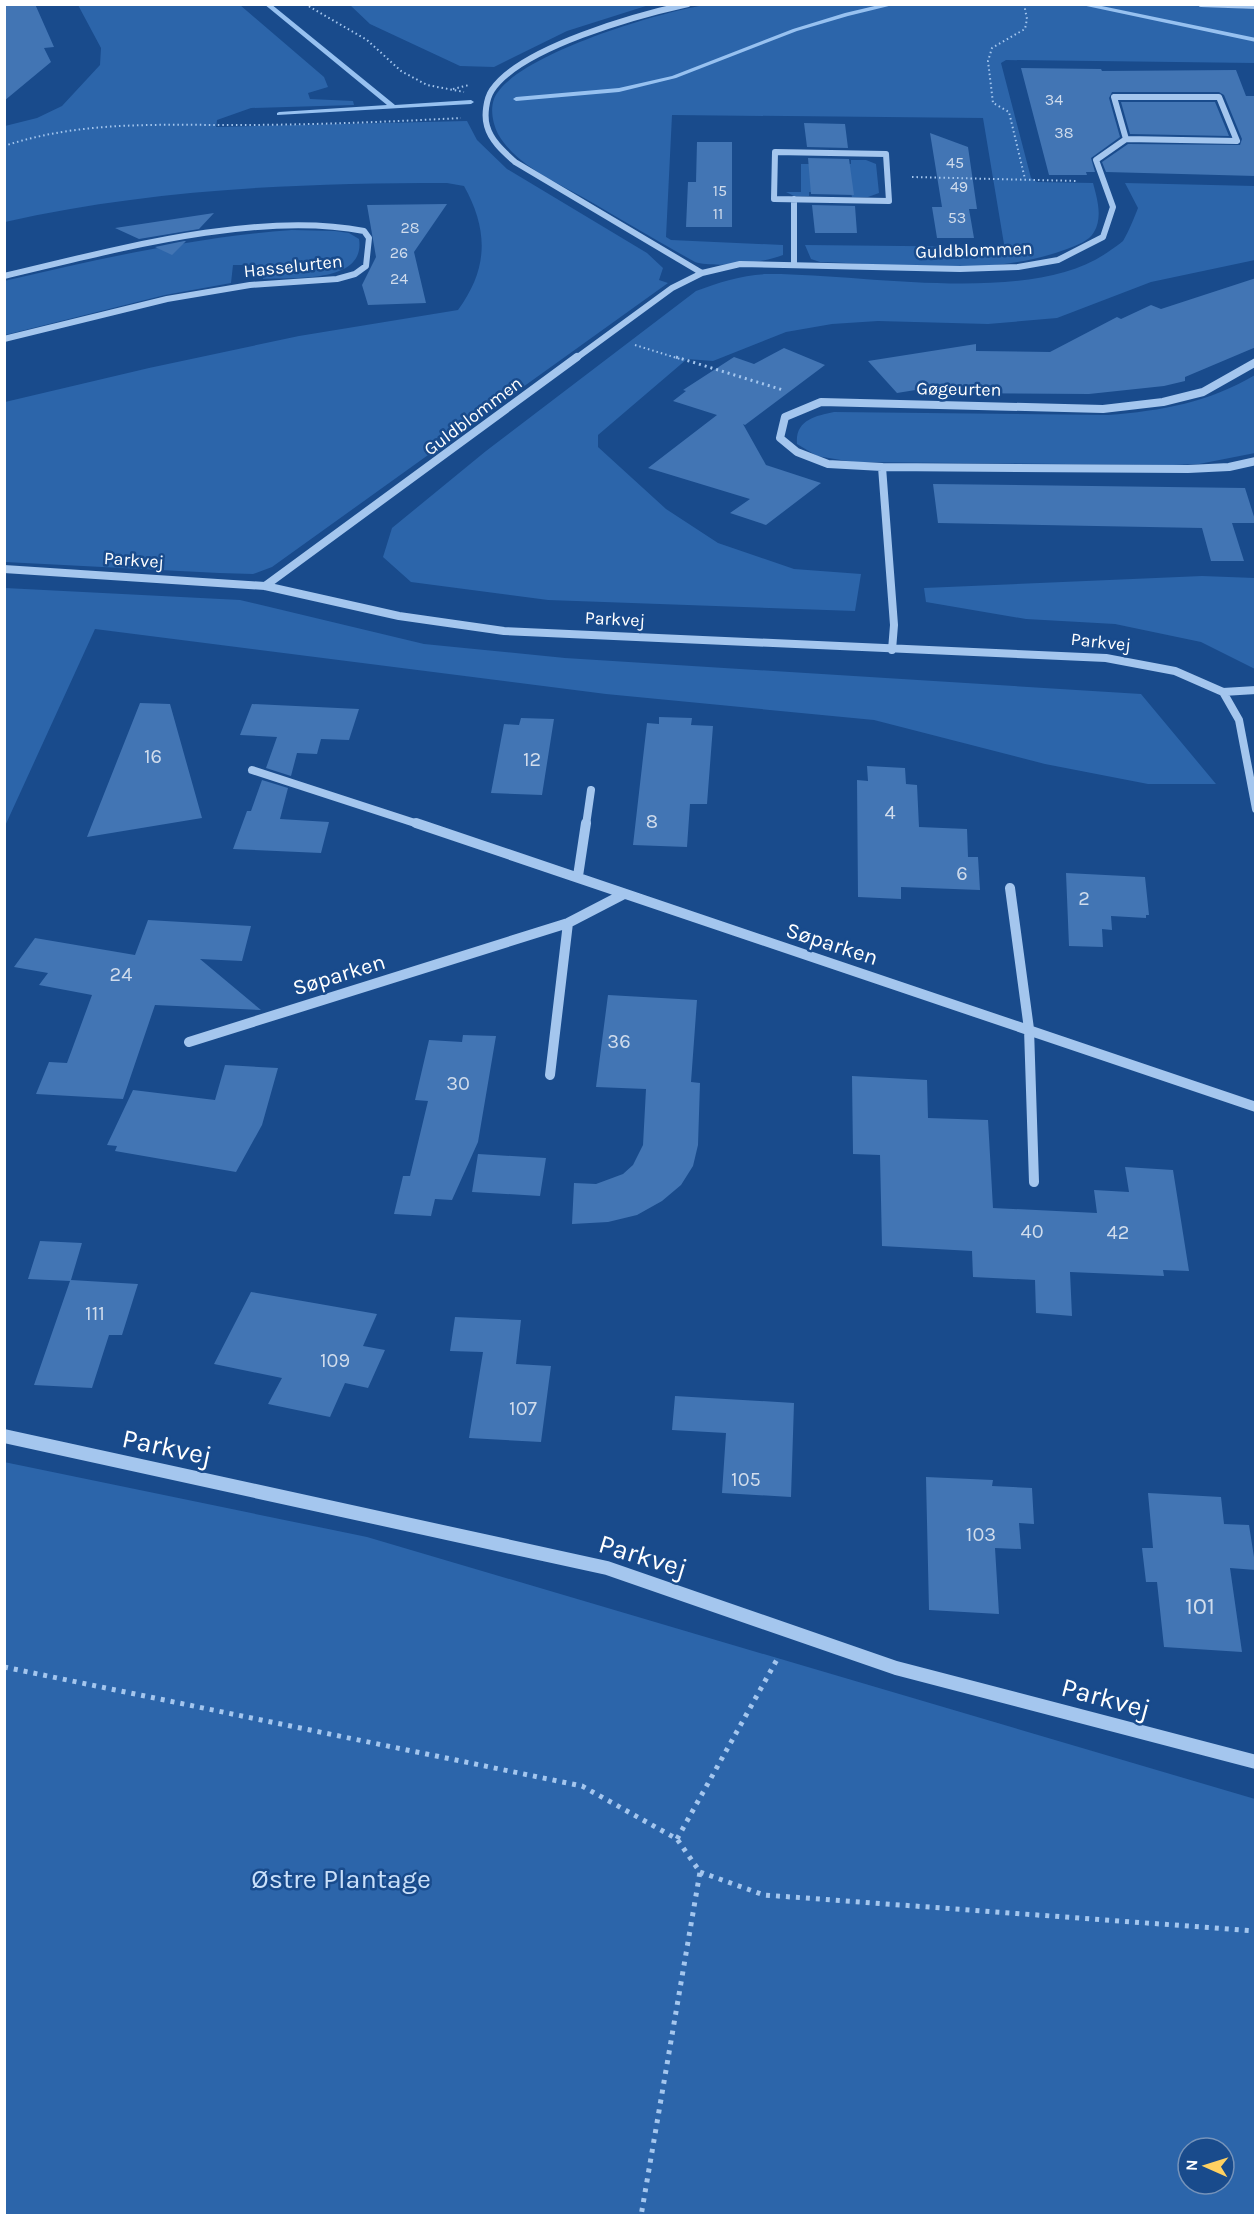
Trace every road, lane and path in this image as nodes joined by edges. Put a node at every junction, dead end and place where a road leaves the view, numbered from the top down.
1 (305, 4) edge
2 (688, 4) edge
3 (1024, 4) edge
4 (1201, 4) edge
5 (1256, 6) edge
6 (489, 98) junction
7 (486, 116) junction
8 (1126, 139) junction
9 (4, 146) edge
10 (887, 177) junction
11 (1025, 179) junction
12 (1104, 181) junction
13 (794, 199) junction
14 (794, 264) junction
15 (702, 273) junction
16 (4, 276) edge
17 (606, 336) junction
18 (4, 339) edge
19 (1256, 362) edge
20 (821, 402) junction
21 (1256, 461) edge
22 (882, 467) junction
23 (4, 569) edge
24 (265, 586) junction
25 (892, 650) junction
26 (1256, 690) edge
27 (1223, 692) junction
28 (252, 770) dead end
29 (591, 790) dead end
30 (1256, 808) edge
31 (578, 876) junction
32 (1010, 888) dead end
33 (622, 895) junction
34 (568, 923) junction
35 (1029, 1029) junction
36 (189, 1042) dead end
37 (550, 1075) dead end
38 (1256, 1107) edge
39 (1034, 1182) dead end
40 (4, 1436) edge
41 (793, 1632) junction
42 (4, 1667) edge
43 (1256, 1762) edge
44 (677, 1839) junction
45 (700, 1872) junction
46 (1256, 1931) edge
47 (641, 2216) edge

1 - 6 path
2 - 6 street
3 - 11 path
4 - 5 street
6 - 7 street
7 - 9 path
7 - 15 street
8 - 8 street
8 - 12 street, Guldblommen
10 - 11 path
10 - 13 street
10 - 13 street
11 - 12 path
12 - 14 street, Guldblommen
13 - 14 street
14 - 15 street, Guldblommen
15 - 17 street, Guldblommen
16 - 18 street, Hasselurten
17 - 20 path
17 - 24 street, Guldblommen
19 - 20 street, Gøgeurten
20 - 22 street, Gøgeurten
21 - 22 street, Gøgeurten
22 - 25 street
23 - 24 street, Parkvej
24 - 25 street, Parkvej
25 - 27 street, Parkvej
26 - 27 street, Parkvej
27 - 30 street
28 - 31 street, Søparken
29 - 31 street
31 - 33 street, Søparken
32 - 35 street
33 - 34 street, Søparken
33 - 35 street, Søparken
34 - 36 street, Søparken
34 - 37 street
35 - 38 street, Søparken
35 - 39 street
40 - 41 street, Parkvej
41 - 43 street, Parkvej
41 - 44 path
42 - 44 path
44 - 45 path
45 - 46 path
45 - 47 path

